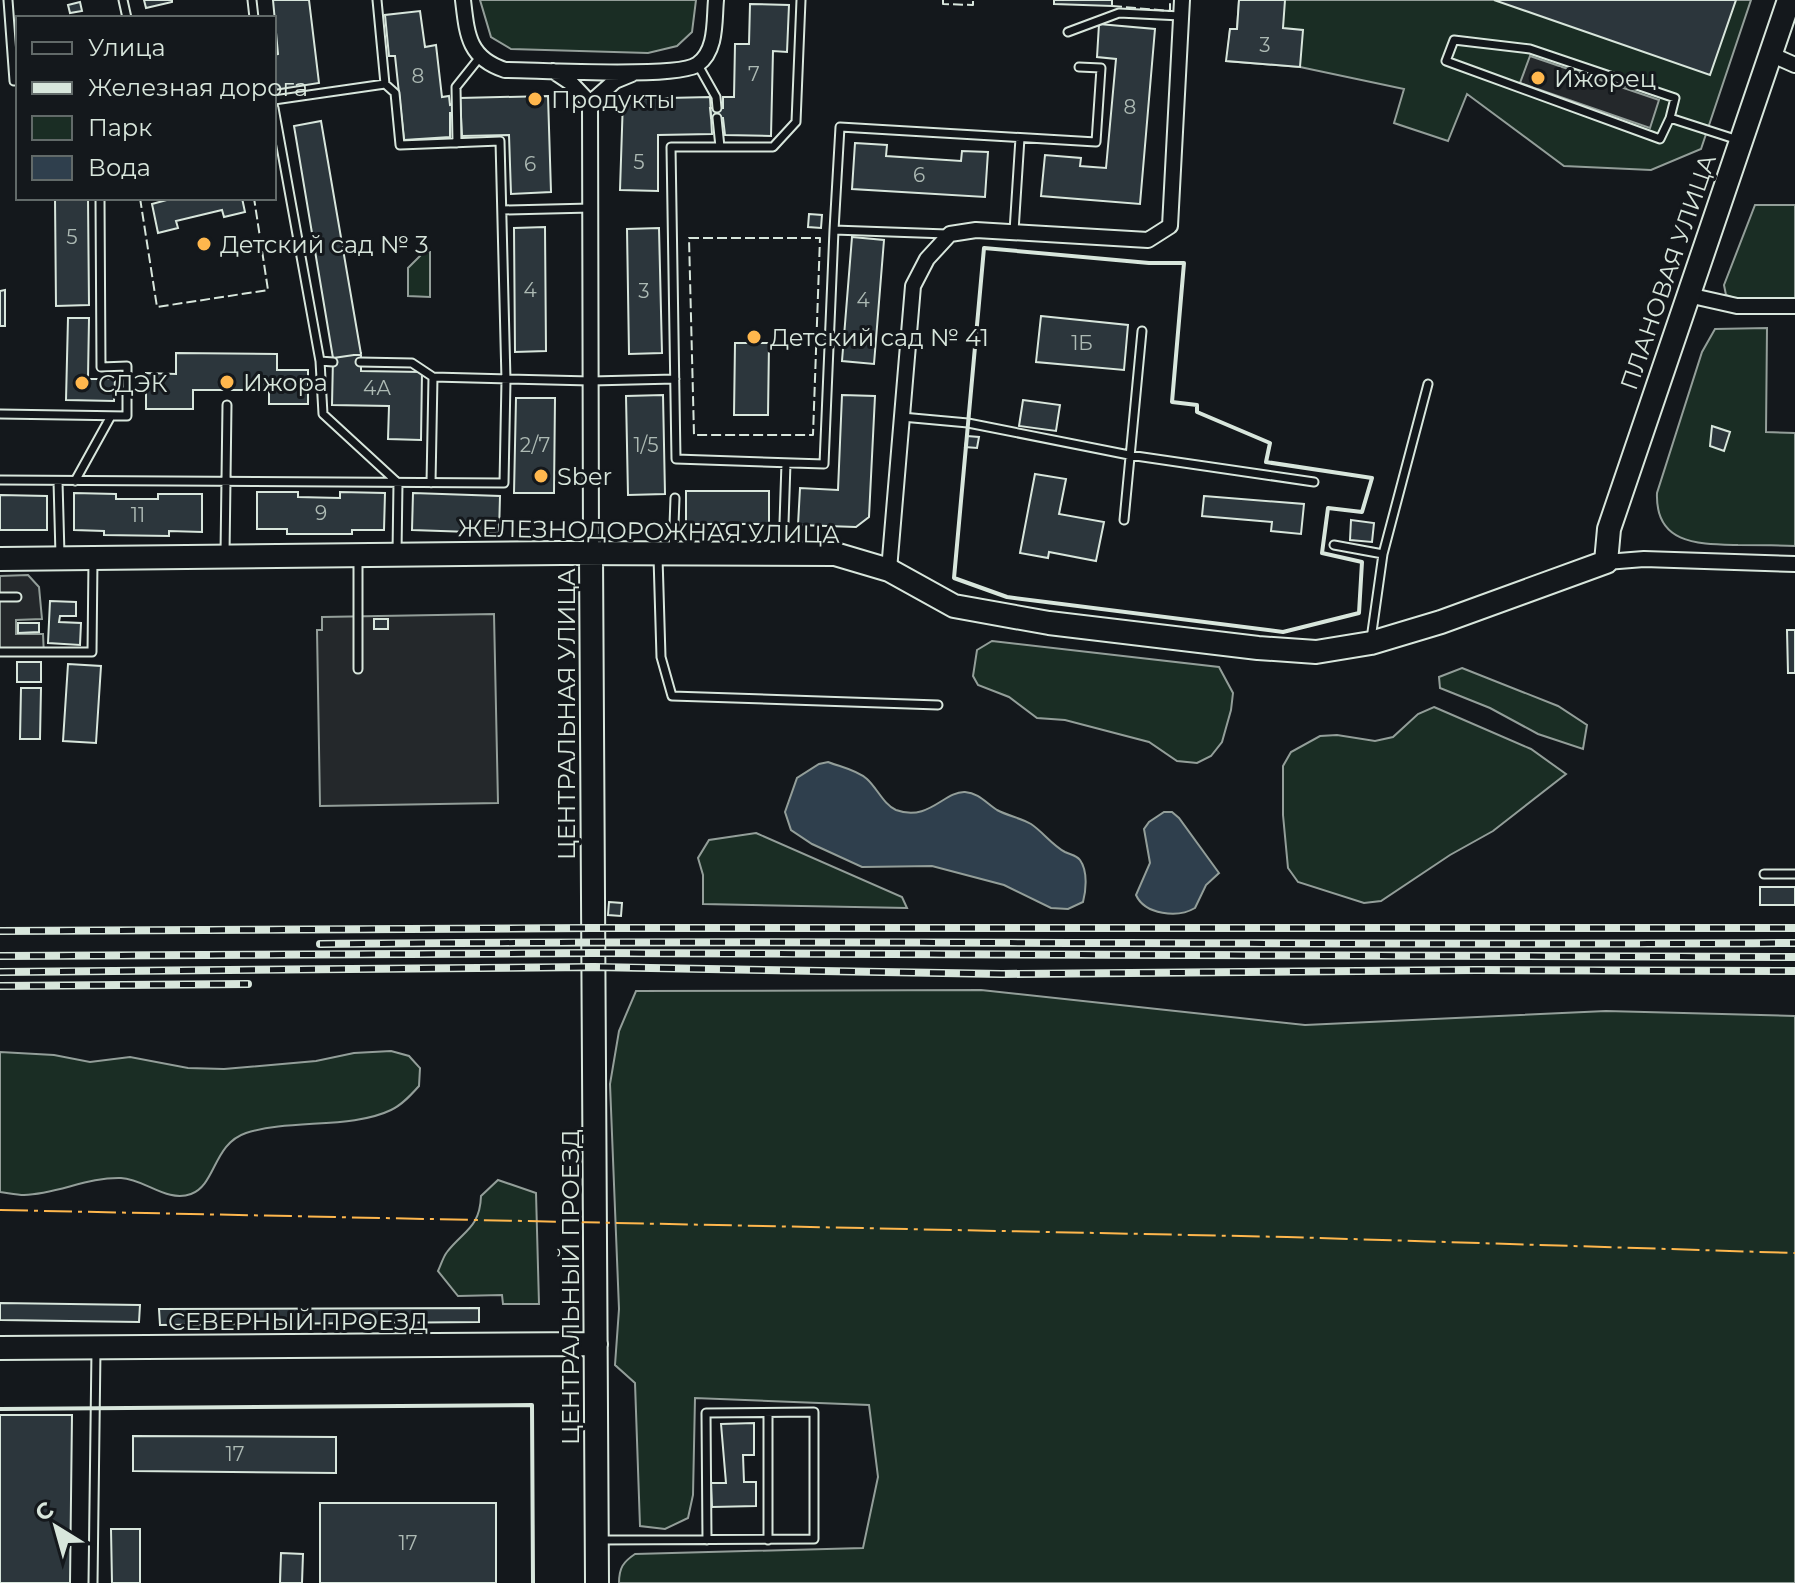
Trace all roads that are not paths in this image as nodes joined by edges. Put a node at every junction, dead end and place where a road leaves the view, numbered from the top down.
1 (387, 0) edge
2 (463, 0) edge
3 (716, 0) edge
4 (801, 0) edge
5 (1182, 0) edge
6 (1789, 0) edge
7 (375, 1) edge
8 (6, 4) edge
9 (1181, 16) junction
10 (1068, 32) dead end
11 (1770, 54) junction
12 (480, 57) junction
13 (698, 65) junction
14 (1795, 65) edge
15 (1079, 67) dead end
16 (553, 71) junction
17 (637, 71) junction
18 (16, 80) edge
19 (385, 84) junction
20 (276, 100) edge
21 (590, 103) junction
22 (717, 108) dead end
23 (717, 118) dead end
24 (1670, 118) junction
25 (276, 119) edge
26 (1020, 138) junction
27 (1740, 141) junction
28 (457, 143) junction
29 (720, 147) junction
30 (100, 200) edge
31 (591, 208) junction
32 (503, 210) junction
33 (834, 230) junction
34 (1014, 232) junction
35 (950, 234) junction
36 (1688, 295) junction
37 (1795, 306) edge
38 (1142, 331) dead end
39 (320, 361) junction
40 (333, 362) dead end
41 (360, 362) dead end
42 (433, 377) junction
43 (675, 379) junction
44 (506, 380) junction
45 (591, 381) junction
46 (1428, 384) dead end
47 (227, 405) dead end
48 (0, 414) edge
49 (111, 416) junction
50 (902, 417) junction
51 (1129, 455) junction
52 (786, 463) junction
53 (0, 480) edge
54 (58, 481) junction
55 (75, 481) junction
56 (224, 482) junction
57 (1314, 482) dead end
58 (398, 483) junction
59 (431, 483) junction
60 (675, 498) dead end
61 (1124, 520) dead end
62 (1334, 545) dead end
63 (591, 554) junction
64 (666, 554) junction
65 (1383, 554) junction
66 (397, 555) junction
67 (783, 555) junction
68 (359, 556) junction
69 (225, 557) junction
70 (60, 558) junction
71 (93, 558) junction
72 (0, 559) edge
73 (1606, 562) junction
74 (1795, 564) edge
75 (889, 570) junction
76 (0, 597) edge
77 (17, 597) dead end
78 (1371, 643) junction
79 (0, 652) edge
80 (358, 669) dead end
81 (938, 705) dead end
82 (1764, 874) dead end
83 (1795, 874) edge
84 (594, 990) joint
85 (596, 1344) junction
86 (0, 1348) edge
87 (96, 1348) junction
88 (768, 1413) junction
89 (597, 1540) junction
90 (707, 1540) junction
91 (768, 1540) junction
92 (93, 1583) edge
93 (597, 1583) edge

1 - 7 lane
2 - 12 street
3 - 13 street
4 - 29 lane
5 - 9 street
6 - 11 street, ПЛАНОВАЯ УЛИЦА
7 - 19 lane
8 - 18 lane
9 - 10 lane
9 - 34 street
11 - 14 street
11 - 27 street, ПЛАНОВАЯ УЛИЦА
12 - 16 street
12 - 28 lane
13 - 17 street
13 - 22 lane
15 - 26 lane
16 - 17 street
16 - 21 street
17 - 21 street
19 - 20 lane
19 - 28 lane
21 - 31 street, ЦЕНТРАЛЬНАЯ УЛИЦА
23 - 29 lane
24 - 24 lane
24 - 27 lane
25 - 39 lane
26 - 33 lane
26 - 34 lane
27 - 36 street, ПЛАНОВАЯ УЛИЦА
28 - 32 lane
29 - 43 lane
30 - 49 lane
31 - 32 lane
31 - 45 street, ЦЕНТРАЛЬНАЯ УЛИЦА
32 - 44 lane
33 - 35 lane
33 - 52 lane
34 - 35 street
35 - 50 street
36 - 37 street
36 - 73 street, ПЛАНОВАЯ УЛИЦА
38 - 51 lane
39 - 40 lane
39 - 58 lane
41 - 42 lane
42 - 44 lane
42 - 59 lane
43 - 45 lane
43 - 52 lane
44 - 45 lane
44 - 59 lane
45 - 63 street, ЦЕНТРАЛЬНАЯ УЛИЦА
46 - 65 lane
47 - 56 lane
48 - 49 lane
49 - 55 lane
50 - 51 lane
50 - 75 street
51 - 57 lane
51 - 61 lane
52 - 67 lane
53 - 54 lane
54 - 55 lane
54 - 70 lane
55 - 56 lane
56 - 58 lane
56 - 69 lane
58 - 59 lane
58 - 66 lane
60 - 64 lane
62 - 65 lane
63 - 64 street, ЖЕЛЕЗНОДОРОЖНАЯ УЛИЦА
63 - 66 street, ЖЕЛЕЗНОДОРОЖНАЯ УЛИЦА
63 - 84 street, ЦЕНТРАЛЬНАЯ УЛИЦА
64 - 67 street, ЖЕЛЕЗНОДОРОЖНАЯ УЛИЦА
64 - 81 lane
65 - 78 lane
66 - 68 street, ЖЕЛЕЗНОДОРОЖНАЯ УЛИЦА
67 - 75 street, ЖЕЛЕЗНОДОРОЖНАЯ УЛИЦА
68 - 69 street, ЖЕЛЕЗНОДОРОЖНАЯ УЛИЦА
68 - 80 lane
69 - 71 street, ЖЕЛЕЗНОДОРОЖНАЯ УЛИЦА
70 - 71 street, ЖЕЛЕЗНОДОРОЖНАЯ УЛИЦА
70 - 72 street, ЖЕЛЕЗНОДОРОЖНАЯ УЛИЦА
71 - 79 lane
73 - 74 street
73 - 78 street, ЖЕЛЕЗНОДОРОЖНАЯ УЛИЦА
75 - 78 street, ЖЕЛЕЗНОДОРОЖНАЯ УЛИЦА
76 - 77 lane
82 - 83 lane
84 - 85 street, ЦЕНТРАЛЬНЫЙ ПРОЕЗД
85 - 87 street, СЕВЕРНЫЙ ПРОЕЗД
85 - 89 street, ЦЕНТРАЛЬНЫЙ ПРОЕЗД
86 - 87 street, СЕВЕРНЫЙ ПРОЕЗД
87 - 92 lane
88 - 90 lane
88 - 91 lane
88 - 91 lane
89 - 90 lane
89 - 93 street, ЦЕНТРАЛЬНЫЙ ПРОЕЗД
90 - 91 lane

